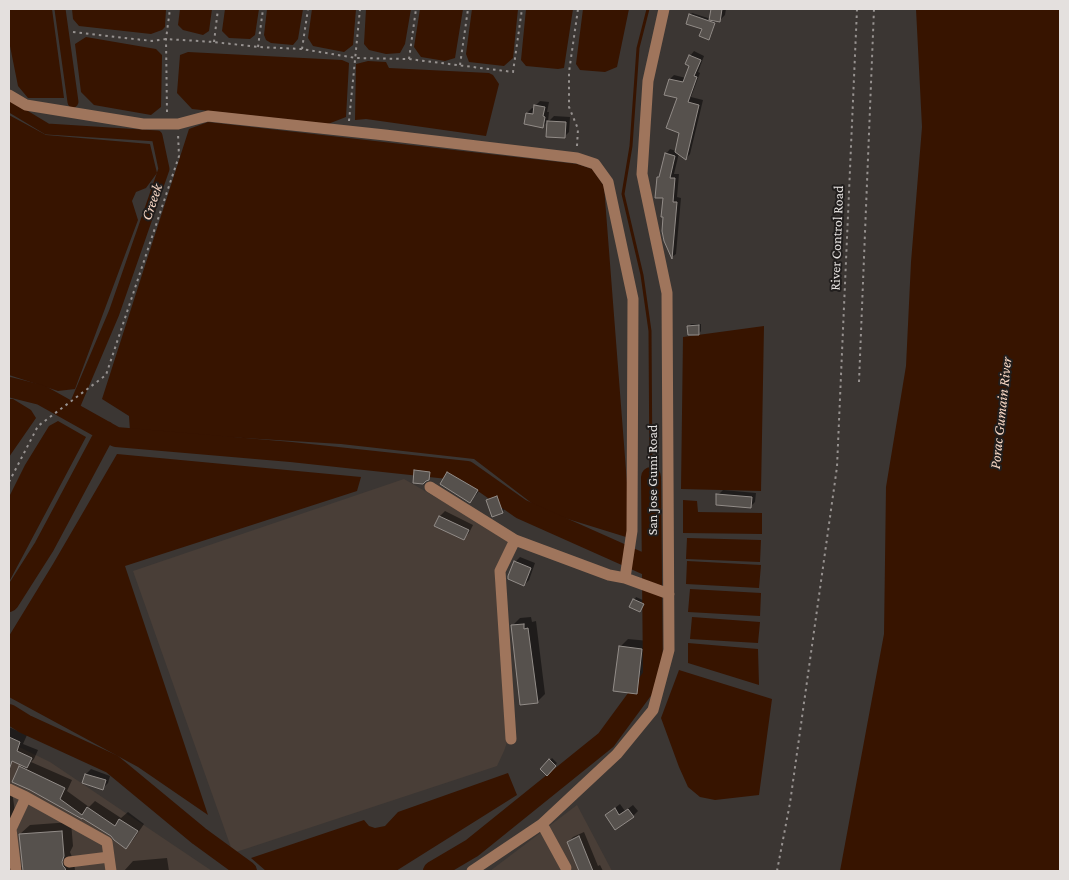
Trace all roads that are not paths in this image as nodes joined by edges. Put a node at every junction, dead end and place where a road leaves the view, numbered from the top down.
1 (664, 9) edge
2 (9, 95) edge
3 (430, 487) dead end
4 (515, 540) junction
5 (625, 578) junction
6 (669, 594) junction
7 (511, 739) dead end
8 (9, 789) edge
9 (26, 797) junction
10 (542, 824) junction
11 (109, 857) junction
12 (69, 862) dead end
13 (566, 868) dead end
14 (16, 871) edge
15 (111, 871) edge
16 (472, 871) edge

1 - 6 street, San Jose Gumi Road
2 - 5 street
3 - 4 street
4 - 5 street
4 - 7 street
5 - 6 street
6 - 10 street, San Jose Gumi Road
8 - 9 street
9 - 11 street
9 - 14 street
10 - 13 street
10 - 16 street, San Jose Gumi Road
11 - 12 street
11 - 15 street

